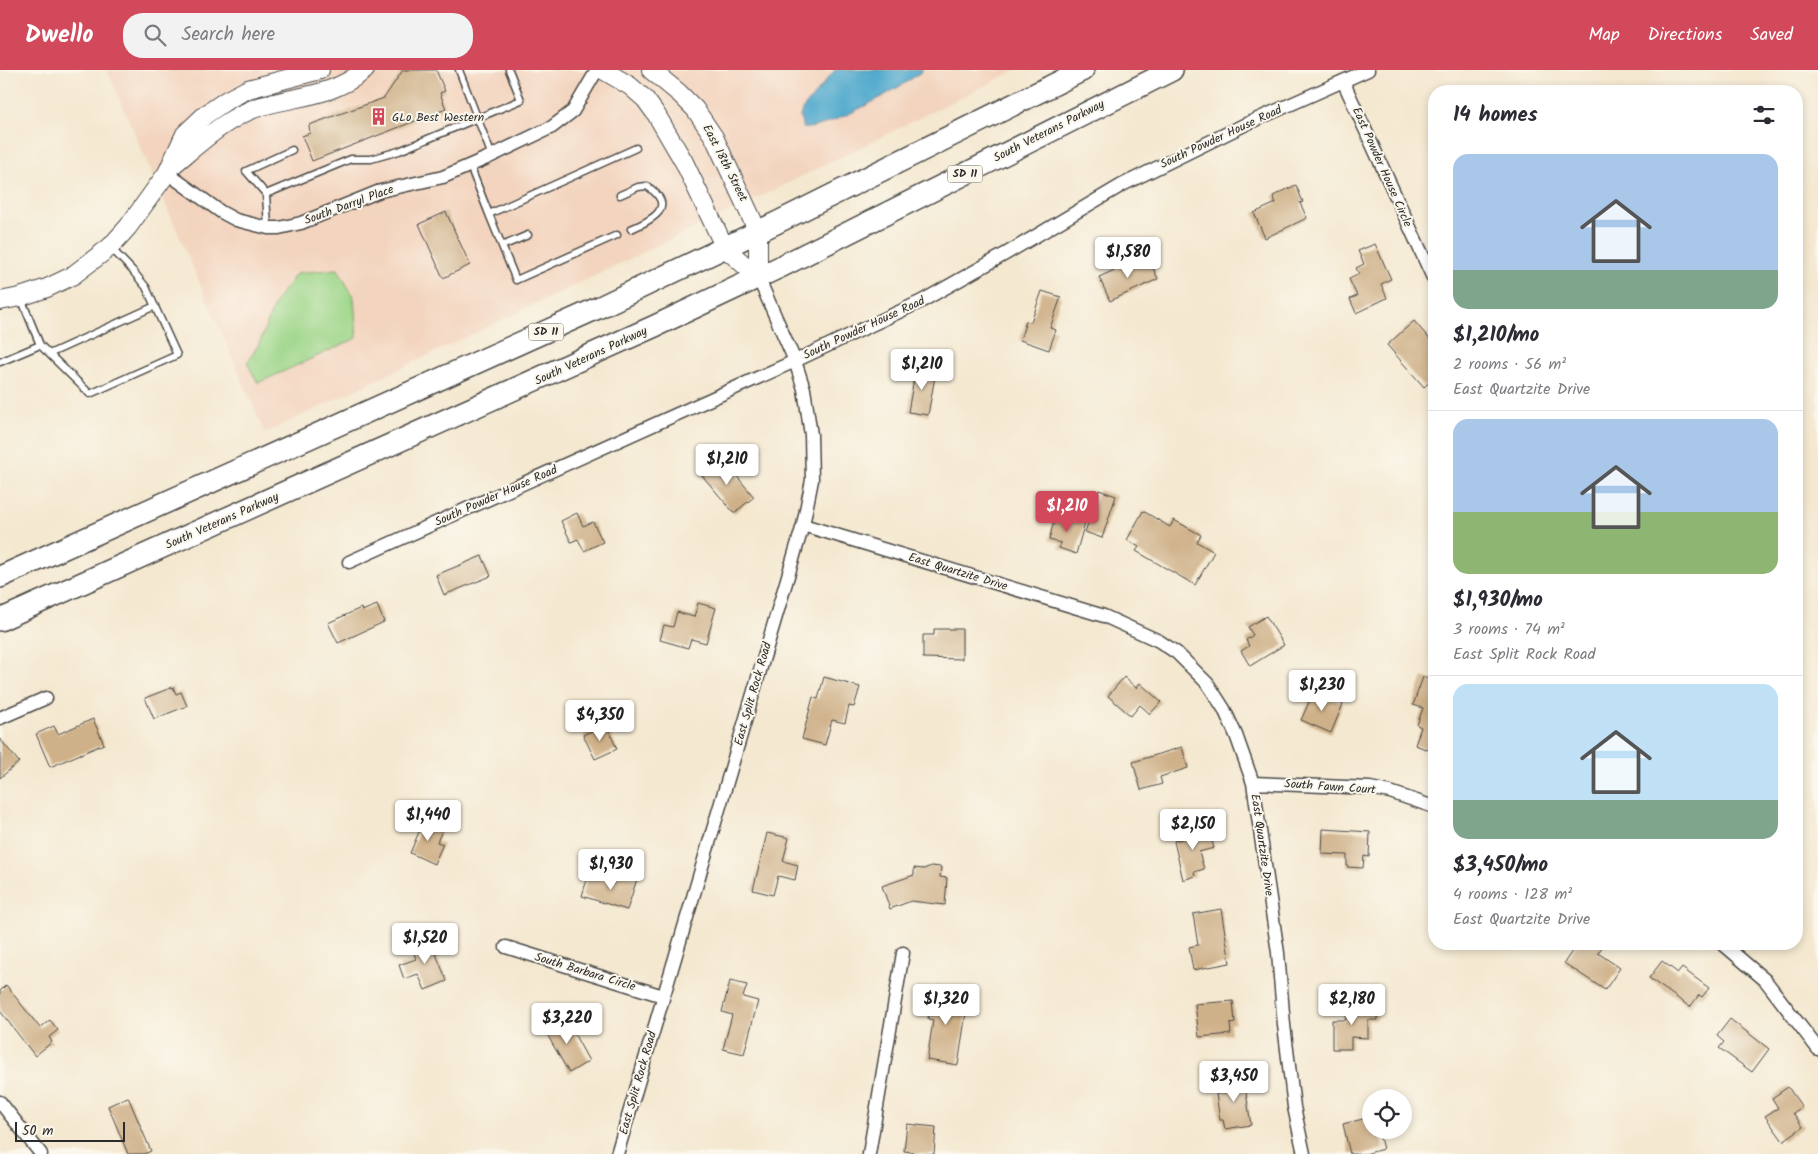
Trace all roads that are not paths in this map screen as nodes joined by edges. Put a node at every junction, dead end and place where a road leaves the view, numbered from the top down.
1 (320, 70) edge
2 (365, 70) edge
3 (459, 70) edge
4 (509, 70) edge
5 (597, 70) edge
6 (603, 70) edge
7 (650, 70) edge
8 (1083, 70) edge
9 (1172, 70) edge
10 (1368, 70) edge
11 (1344, 81) junction
12 (478, 119) junction
13 (636, 148) dead end
14 (292, 150) dead end
15 (492, 156) junction
16 (470, 166) junction
17 (169, 170) junction
18 (266, 194) junction
19 (620, 195) dead end
20 (489, 214) junction
21 (268, 228) junction
22 (631, 229) dead end
23 (758, 232) junction
24 (528, 234) dead end
25 (617, 235) dead end
26 (502, 246) junction
27 (110, 247) junction
28 (725, 248) junction
29 (1428, 267) edge
30 (758, 277) junction
31 (20, 297) junction
32 (0, 301) edge
33 (155, 306) junction
34 (40, 345) junction
35 (49, 354) junction
36 (795, 360) junction
37 (0, 362) edge
38 (803, 525) junction
39 (349, 562) dead end
40 (0, 577) edge
41 (0, 620) edge
42 (46, 698) dead end
43 (0, 718) edge
44 (1253, 783) junction
45 (1428, 805) edge
46 (506, 947) dead end
47 (1730, 950) edge
48 (903, 953) dead end
49 (663, 996) junction
50 (1818, 1049) edge
51 (0, 1102) edge
52 (41, 1154) edge
53 (617, 1154) edge
54 (869, 1154) edge
55 (1304, 1154) edge

1 - 17 street
2 - 17 street
3 - 12 lane
4 - 12 lane
5 - 15 street, South Darryl Place
6 - 28 street
7 - 23 street, East 18th Street
8 - 23 highway, SD 11
9 - 30 highway, South Veterans Parkway / SD 11
10 - 11 street, South Powder House Road
11 - 29 street, East Powder House Circle
11 - 36 street, South Powder House Road
12 - 15 lane
12 - 18 lane
13 - 20 lane
14 - 18 lane
15 - 16 street, South Darryl Place
16 - 20 lane
16 - 21 street, South Darryl Place
17 - 21 street, South Darryl Place
17 - 27 street
18 - 21 lane
19 - 22 lane
20 - 26 lane
23 - 28 highway, SD 11
23 - 30 street, East 18th Street
24 - 26 lane
25 - 26 lane
27 - 31 street
27 - 33 lane
28 - 30 street, East Split Rock Road
28 - 40 highway, SD 11
30 - 36 street, East Split Rock Road
30 - 41 highway, South Veterans Parkway / SD 11
31 - 32 street
31 - 34 lane
33 - 35 lane
33 - 35 lane
34 - 35 lane
34 - 37 lane
36 - 38 street, East Split Rock Road
36 - 39 street, South Powder House Road
38 - 44 street, East Quartzite Drive
38 - 49 street, East Split Rock Road
42 - 43 street
44 - 45 street, South Fawn Court
44 - 55 street, East Quartzite Drive
46 - 49 street, South Barbara Circle
47 - 50 street
48 - 54 street
49 - 53 street, East Split Rock Road
51 - 52 street

